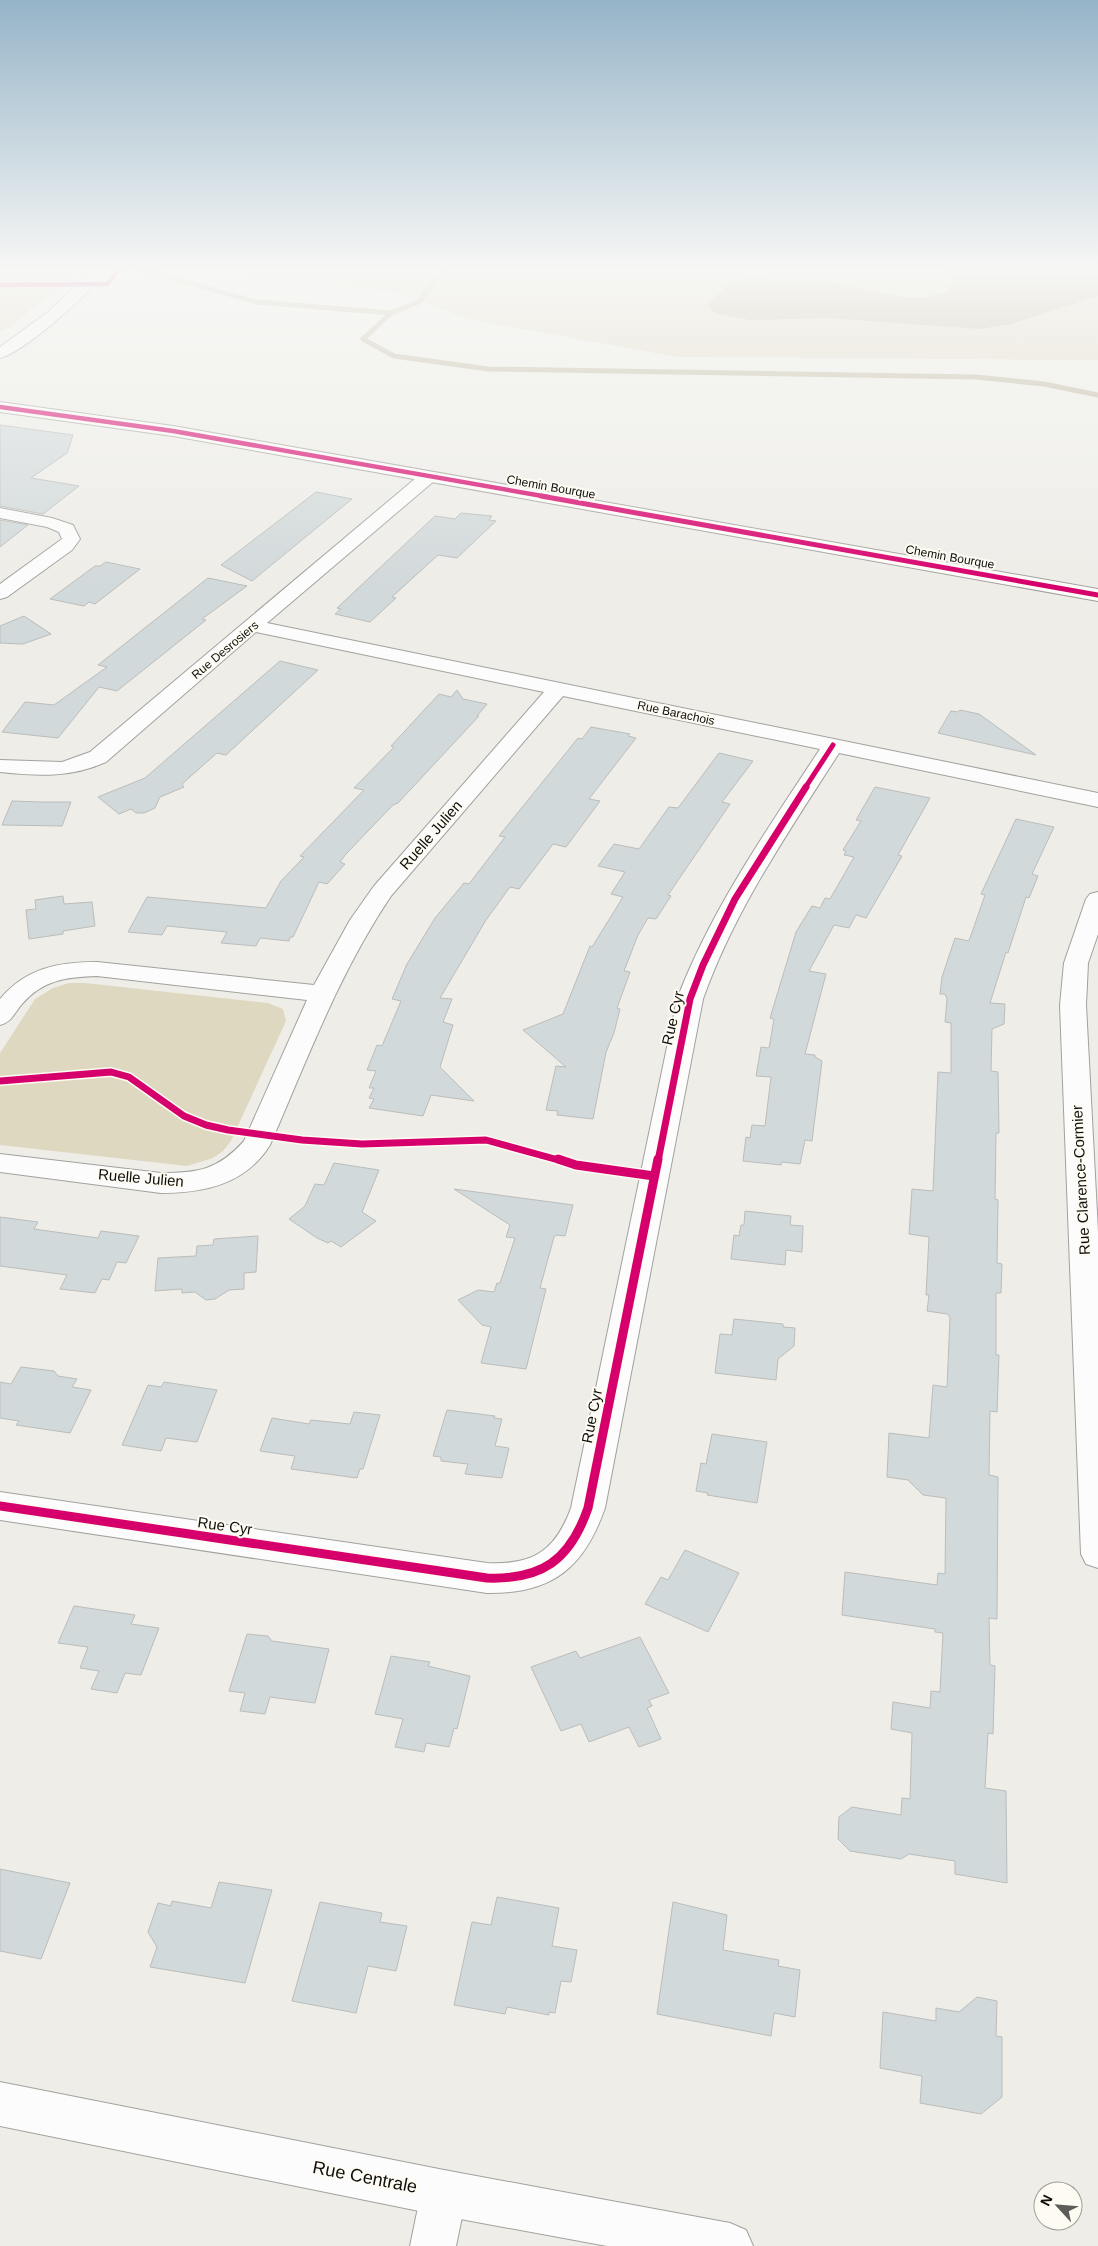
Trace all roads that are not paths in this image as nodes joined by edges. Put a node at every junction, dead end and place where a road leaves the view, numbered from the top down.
1 (0, 407) edge
2 (428, 477) junction
3 (0, 513) edge
4 (0, 593) edge
5 (1098, 595) edge
6 (253, 626) junction
7 (558, 689) junction
8 (834, 745) junction
9 (0, 766) edge
10 (1098, 800) edge
11 (1098, 899) edge
12 (322, 994) junction
13 (0, 1017) edge
14 (0, 1163) edge
15 (0, 1506) edge
16 (1098, 1554) edge
17 (0, 2104) edge
18 (444, 2193) junction
19 (434, 2246) edge
20 (730, 2246) edge

1 - 2 street, Chemin Bourque
2 - 5 street, Chemin Bourque
2 - 6 street, Rue Desrosiers
3 - 4 street
6 - 7 street, Rue Barachois
6 - 9 street, Rue Desrosiers
7 - 8 street, Rue Barachois
7 - 12 street, Ruelle Julien
8 - 10 street, Rue Barachois
8 - 15 street, Rue Cyr
11 - 16 street, Rue Clarence-Cormier
12 - 13 street
12 - 14 street, Ruelle Julien
17 - 18 street, Rue Centrale
18 - 19 street
18 - 20 street, Rue Centrale

